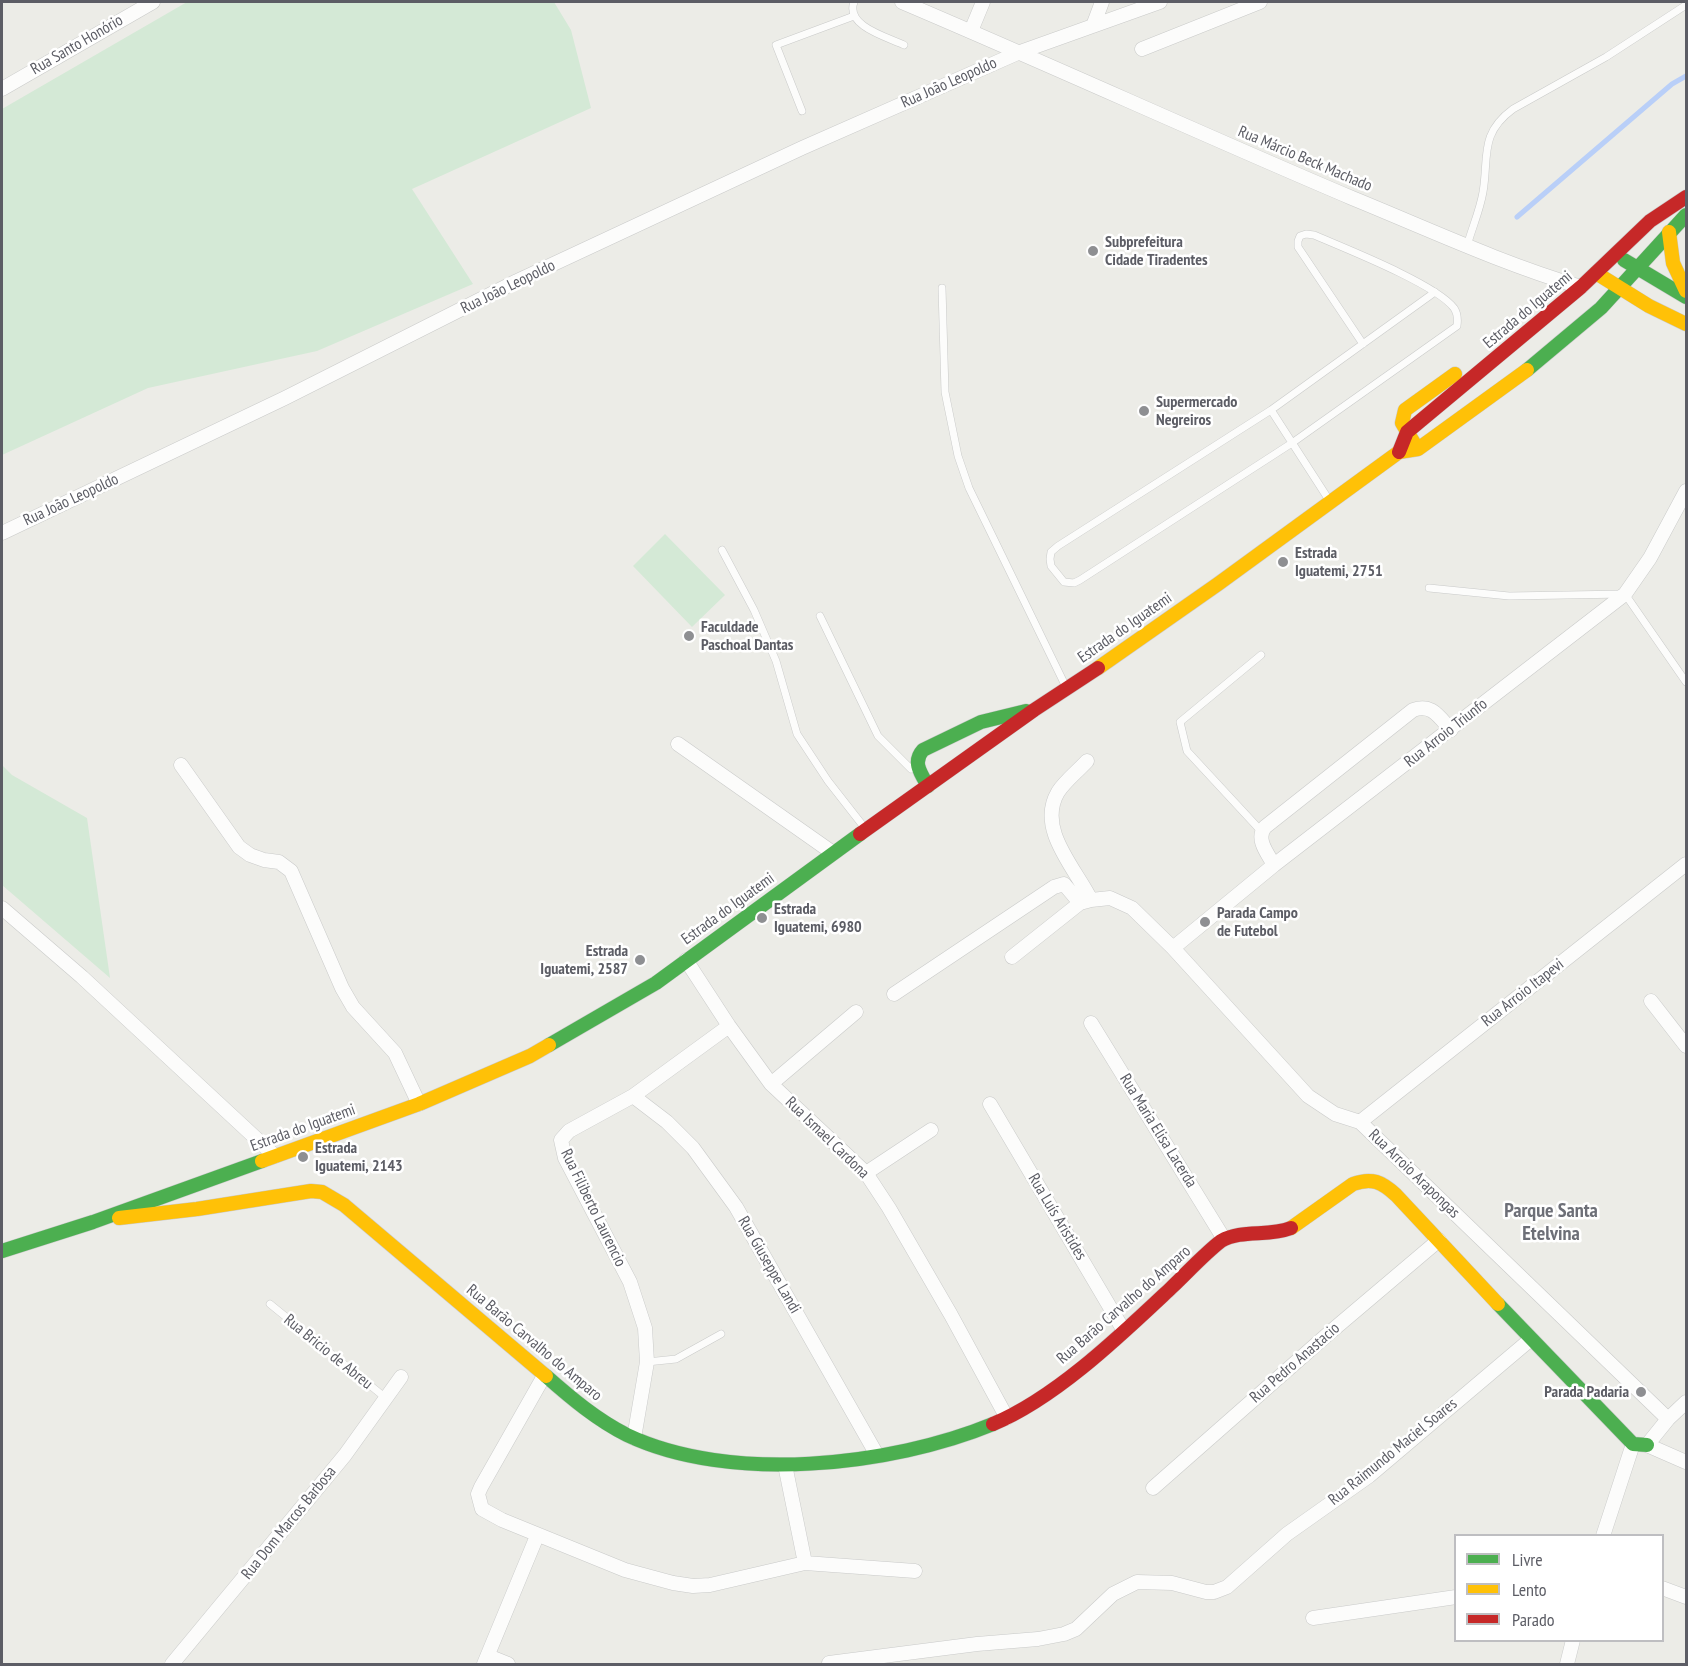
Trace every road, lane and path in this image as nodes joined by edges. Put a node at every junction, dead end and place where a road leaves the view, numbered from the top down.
1 (153, 2) edge
2 (854, 2) edge
3 (902, 2) edge
4 (983, 2) edge
5 (1102, 2) edge
6 (1160, 2) edge
7 (1260, 2) edge
8 (1686, 5) edge
9 (854, 16) junction
10 (1093, 26) junction
11 (971, 31) junction
12 (904, 45) dead end
13 (1142, 49) dead end
14 (1020, 52) junction
15 (2, 89) edge
16 (802, 111) dead end
17 (1686, 197) edge
18 (1686, 215) edge
19 (1669, 232) junction
20 (1467, 246) junction
21 (1614, 254) junction
22 (1637, 267) junction
23 (1596, 273) junction
24 (942, 288) dead end
25 (1619, 288) junction
26 (1435, 291) junction
27 (1686, 291) edge
28 (1587, 295) junction
29 (1686, 297) edge
30 (1686, 324) edge
31 (1568, 337) junction
32 (1363, 344) junction
33 (1271, 410) junction
34 (1407, 432) junction
35 (1292, 443) junction
36 (1418, 449) junction
37 (1399, 452) junction
38 (1686, 491) edge
39 (1331, 502) junction
40 (2, 533) edge
41 (722, 550) dead end
42 (1429, 588) dead end
43 (1625, 594) junction
44 (820, 616) dead end
45 (1261, 655) dead end
46 (1686, 682) edge
47 (1067, 689) junction
48 (1034, 710) junction
49 (1451, 730) junction
50 (678, 744) dead end
51 (1087, 761) dead end
52 (181, 765) dead end
53 (928, 786) junction
54 (866, 830) junction
55 (1262, 832) junction
56 (833, 853) junction
57 (1686, 865) edge
58 (1274, 866) junction
59 (1085, 902) junction
60 (2, 908) edge
61 (1173, 948) junction
62 (1012, 957) dead end
63 (686, 960) junction
64 (894, 994) dead end
65 (1651, 1001) dead end
66 (856, 1012) dead end
67 (1091, 1023) dead end
68 (729, 1026) junction
69 (1686, 1046) edge
70 (771, 1084) junction
71 (633, 1096) junction
72 (419, 1104) junction
73 (990, 1104) dead end
74 (1360, 1122) junction
75 (931, 1130) dead end
76 (275, 1156) junction
77 (866, 1173) junction
78 (93, 1222) junction
79 (1224, 1239) junction
80 (1439, 1240) junction
81 (2, 1251) edge
82 (270, 1304) dead end
83 (1124, 1331) junction
84 (721, 1334) dead end
85 (1531, 1339) junction
86 (647, 1362) junction
87 (544, 1376) junction
88 (401, 1377) dead end
89 (387, 1399) junction
90 (1686, 1402) edge
91 (1007, 1418) junction
92 (1668, 1419) junction
93 (634, 1438) junction
94 (1633, 1444) junction
95 (1647, 1445) junction
96 (877, 1455) junction
97 (1686, 1462) edge
98 (785, 1465) junction
99 (1153, 1488) dead end
100 (1604, 1534) edge
101 (537, 1536) junction
102 (805, 1563) junction
103 (915, 1570) dead end
104 (1664, 1589) edge
105 (1454, 1597) edge
106 (1686, 1597) edge
107 (1313, 1618) dead end
108 (1573, 1642) edge
109 (486, 1660) edge
110 (829, 1663) edge
111 (172, 1665) edge
112 (508, 1665) edge
113 (1567, 1665) edge

1 - 15 street, Rua Santo Honório
2 - 9 lane
3 - 11 street, Rua Márcio Beck Machado
4 - 11 street
5 - 10 street
6 - 10 street, Rua João Leopoldo
7 - 13 street
8 - 20 lane
9 - 12 lane
9 - 16 lane
10 - 14 street, Rua João Leopoldo
11 - 14 street, Rua Márcio Beck Machado
14 - 20 street, Rua Márcio Beck Machado
14 - 40 street, Rua João Leopoldo
17 - 21 main road, Estrada do Iguatemi
18 - 19 main road, Estrada do Iguatemi
19 - 22 main road, Estrada do Iguatemi
19 - 27 main road
20 - 28 street, Rua Márcio Beck Machado
21 - 22 main road
21 - 23 main road, Estrada do Iguatemi
22 - 25 main road, Estrada do Iguatemi
22 - 29 main road
23 - 25 main road
23 - 28 main road, Estrada do Iguatemi
24 - 47 lane
25 - 30 main road
25 - 31 main road, Estrada do Iguatemi
26 - 32 lane
26 - 32 lane
26 - 35 lane
28 - 31 main road
28 - 34 main road, Estrada do Iguatemi
31 - 36 main road, Estrada do Iguatemi
32 - 33 lane
33 - 35 lane
33 - 35 lane
34 - 36 main road
34 - 37 main road, Estrada do Iguatemi
35 - 39 lane
36 - 37 main road, Estrada do Iguatemi
37 - 39 main road, Estrada do Iguatemi
38 - 43 street, Rua Arroio Triunfo
39 - 47 main road, Estrada do Iguatemi
41 - 54 lane
42 - 43 lane
43 - 46 lane
43 - 49 street, Rua Arroio Triunfo
44 - 53 lane
45 - 55 lane
47 - 48 main road, Estrada do Iguatemi
48 - 53 main road, Estrada do Iguatemi
48 - 53 main road
49 - 55 street
49 - 58 street, Rua Arroio Triunfo
50 - 56 street
51 - 59 street
52 - 72 street
53 - 54 main road, Estrada do Iguatemi
54 - 56 main road, Estrada do Iguatemi
55 - 58 street
56 - 63 main road, Estrada do Iguatemi
57 - 74 street, Rua Arroio Itapevi
58 - 61 street, Rua Arroio Triunfo
59 - 61 street, Rua Arroio Arapongas
59 - 62 street
59 - 64 street
60 - 76 street
61 - 74 street, Rua Arroio Arapongas
63 - 68 street, Rua Ismael Cardona
63 - 72 main road, Estrada do Iguatemi
65 - 69 street
66 - 70 street
67 - 79 street, Rua Maria Elisa Lacerda
68 - 70 street, Rua Ismael Cardona
68 - 71 street, Rua Filiberto Laurencio
70 - 77 street, Rua Ismael Cardona
71 - 86 street, Rua Filiberto Laurencio
71 - 96 street, Rua Giuseppe Landi
72 - 76 main road, Estrada do Iguatemi
73 - 83 street, Rua Luís Aristides
74 - 92 street, Rua Arroio Arapongas
75 - 77 street
76 - 78 main road, Estrada do Iguatemi
77 - 91 street, Rua Ismael Cardona
78 - 81 main road, Estrada do Iguatemi
78 - 87 main road, Rua Barão Carvalho do Amparo
79 - 80 main road
79 - 83 main road, Rua Barão Carvalho do Amparo
80 - 85 main road
80 - 99 street, Rua Pedro Anastacio
82 - 89 lane, Rua Bricio de Abreu
83 - 91 main road, Rua Barão Carvalho do Amparo
84 - 86 lane
85 - 94 main road
85 - 110 street, Rua Raimundo Maciel Soares
86 - 93 street, Rua Filiberto Laurencio
87 - 93 main road, Rua Barão Carvalho do Amparo
87 - 101 street
88 - 89 street, Rua Dom Marcos Barbosa
89 - 111 street, Rua Dom Marcos Barbosa
90 - 92 street
91 - 96 main road, Rua Barão Carvalho do Amparo
92 - 95 street
93 - 98 main road, Rua Barão Carvalho do Amparo
94 - 95 main road
94 - 100 street
95 - 97 street
96 - 98 main road, Rua Barão Carvalho do Amparo
98 - 102 street
101 - 102 street
101 - 109 street
102 - 103 street
104 - 106 street
105 - 107 street
108 - 113 street
109 - 112 street

